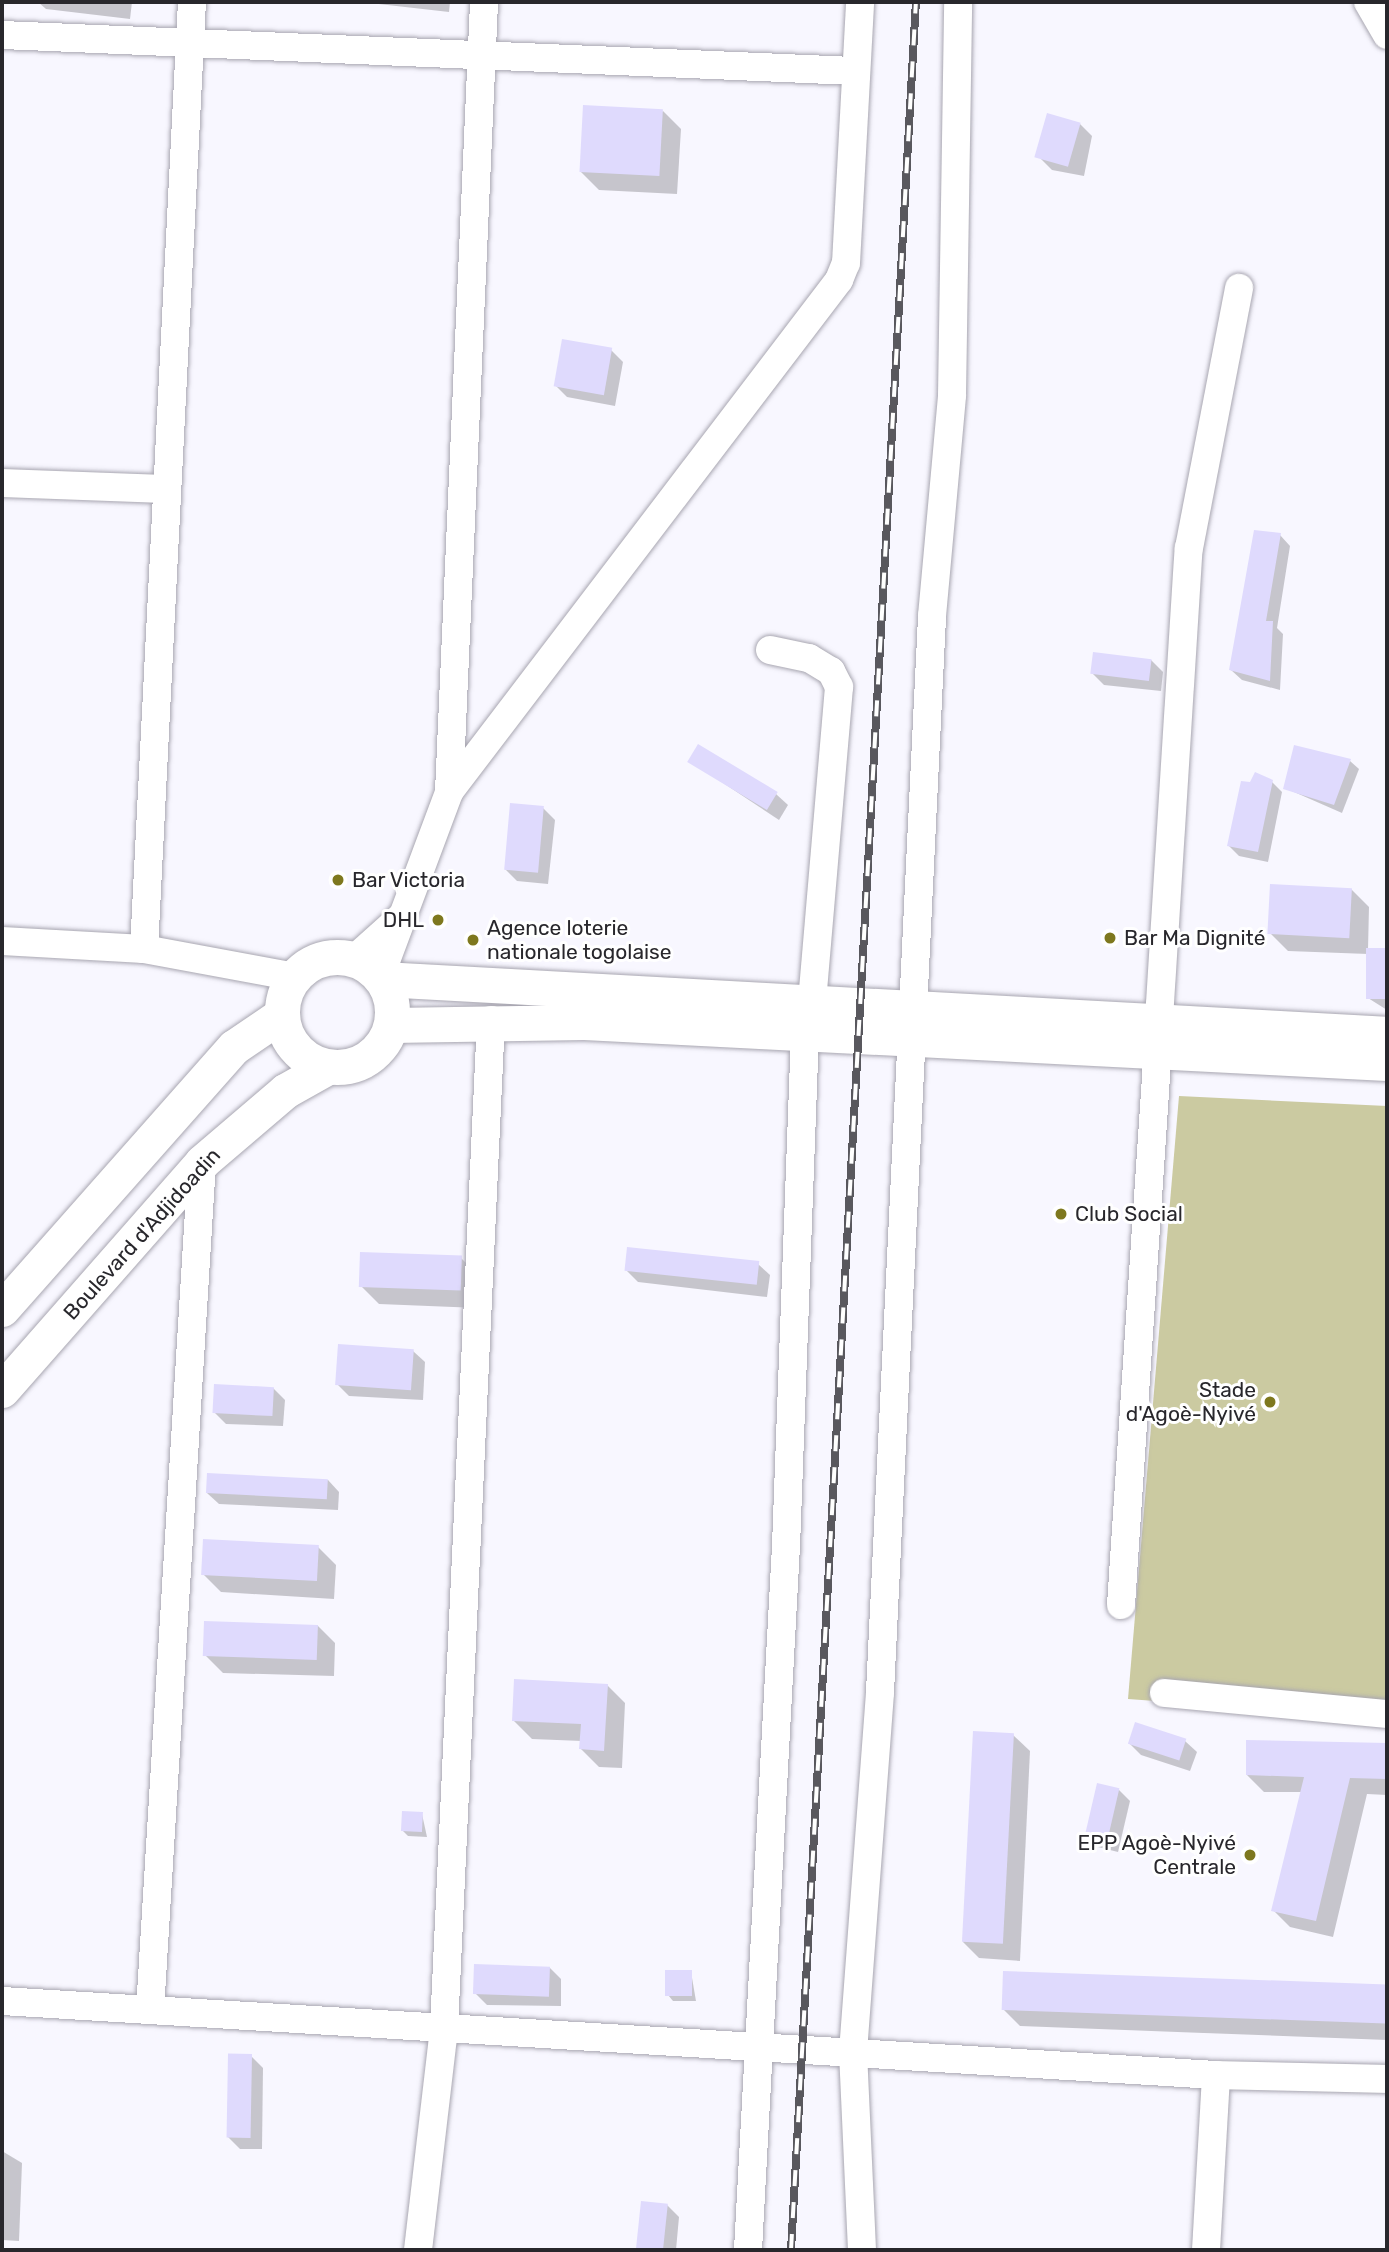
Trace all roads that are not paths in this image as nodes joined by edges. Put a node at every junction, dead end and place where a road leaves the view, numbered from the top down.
1 (192, 2) edge
2 (484, 2) edge
3 (860, 2) edge
4 (958, 2) edge
5 (2, 35) edge
6 (189, 44) junction
7 (482, 52) junction
8 (855, 71) junction
9 (1239, 288) dead end
10 (2, 483) edge
11 (164, 489) junction
12 (770, 650) dead end
13 (449, 792) junction
14 (2, 941) edge
15 (144, 949) junction
16 (371, 972) junction
17 (286, 997) junction
18 (809, 1017) junction
19 (491, 1020) junction
20 (909, 1022) junction
21 (391, 1026) junction
22 (1159, 1033) junction
23 (1387, 1034) edge
24 (1387, 1063) edge
25 (328, 1067) junction
26 (202, 1162) junction
27 (2, 1309) edge
28 (2, 1390) edge
29 (1121, 1605) dead end
30 (1164, 1693) dead end
31 (1387, 1714) edge
32 (2, 2001) edge
33 (150, 2010) junction
34 (444, 2028) junction
35 (761, 2047) junction
36 (853, 2052) junction
37 (1216, 2075) junction
38 (1387, 2079) edge
39 (418, 2250) edge
40 (748, 2250) edge
41 (862, 2250) edge
42 (1206, 2250) edge

1 - 6 street
2 - 7 street
3 - 8 street
4 - 20 street
5 - 6 street
6 - 7 street
6 - 11 street
7 - 8 street
7 - 13 street
8 - 13 street
9 - 22 street
10 - 11 street
11 - 15 street
12 - 18 street
13 - 16 street
14 - 15 street
15 - 17 street
16 - 17 main road
16 - 18 main road
16 - 21 main road
17 - 25 main road
17 - 27 main road
18 - 19 main road
18 - 20 main road
18 - 35 street
19 - 21 main road
19 - 34 street
20 - 22 main road
20 - 36 street
21 - 25 main road
22 - 23 main road
22 - 24 main road
22 - 29 street
25 - 26 main road, Boulevard d'Adjidoadin
26 - 28 main road, Boulevard d'Adjidoadin
26 - 33 street
30 - 31 street
32 - 33 street
33 - 34 street
34 - 35 street
34 - 39 street
35 - 36 street
35 - 40 street
36 - 37 street
36 - 41 street
37 - 38 street
37 - 42 street

